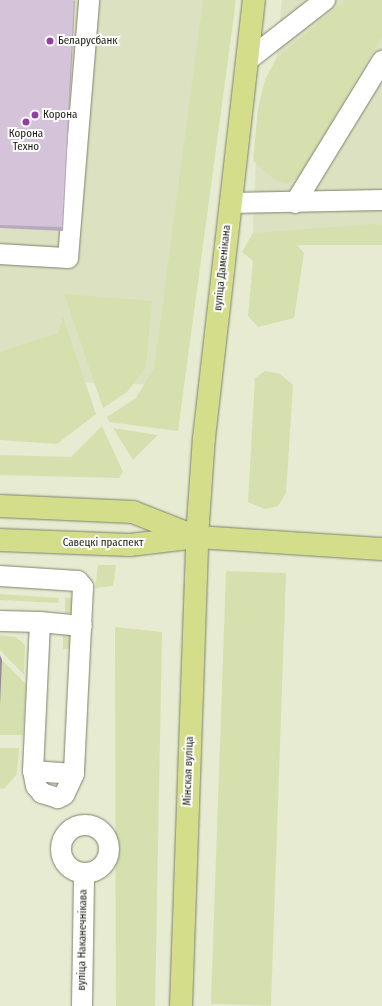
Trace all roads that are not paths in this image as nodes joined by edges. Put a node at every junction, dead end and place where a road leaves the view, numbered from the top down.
1 (89, 0) edge
2 (254, 0) edge
3 (325, 0) edge
4 (248, 60) junction
5 (382, 61) edge
6 (382, 200) edge
7 (230, 203) junction
8 (295, 203) junction
9 (0, 254) edge
10 (0, 506) edge
11 (197, 537) junction
12 (0, 540) edge
13 (382, 549) edge
14 (0, 576) edge
15 (0, 621) edge
16 (40, 622) junction
17 (82, 626) junction
18 (84, 873) dead end
19 (82, 1006) edge
20 (182, 1006) edge

1 - 9 street
2 - 4 main road, вуліца Даменікана
3 - 4 street
4 - 7 main road, вуліца Даменікана
5 - 8 street
6 - 8 street
7 - 8 street
7 - 11 main road, вуліца Даменікана
10 - 11 main road
11 - 12 main road, Савецкі праспект
11 - 13 main road
11 - 20 main road, Мінская вуліца
14 - 17 street
15 - 16 street
16 - 17 street
16 - 17 street
18 - 19 street, вуліца Наканечнікава

